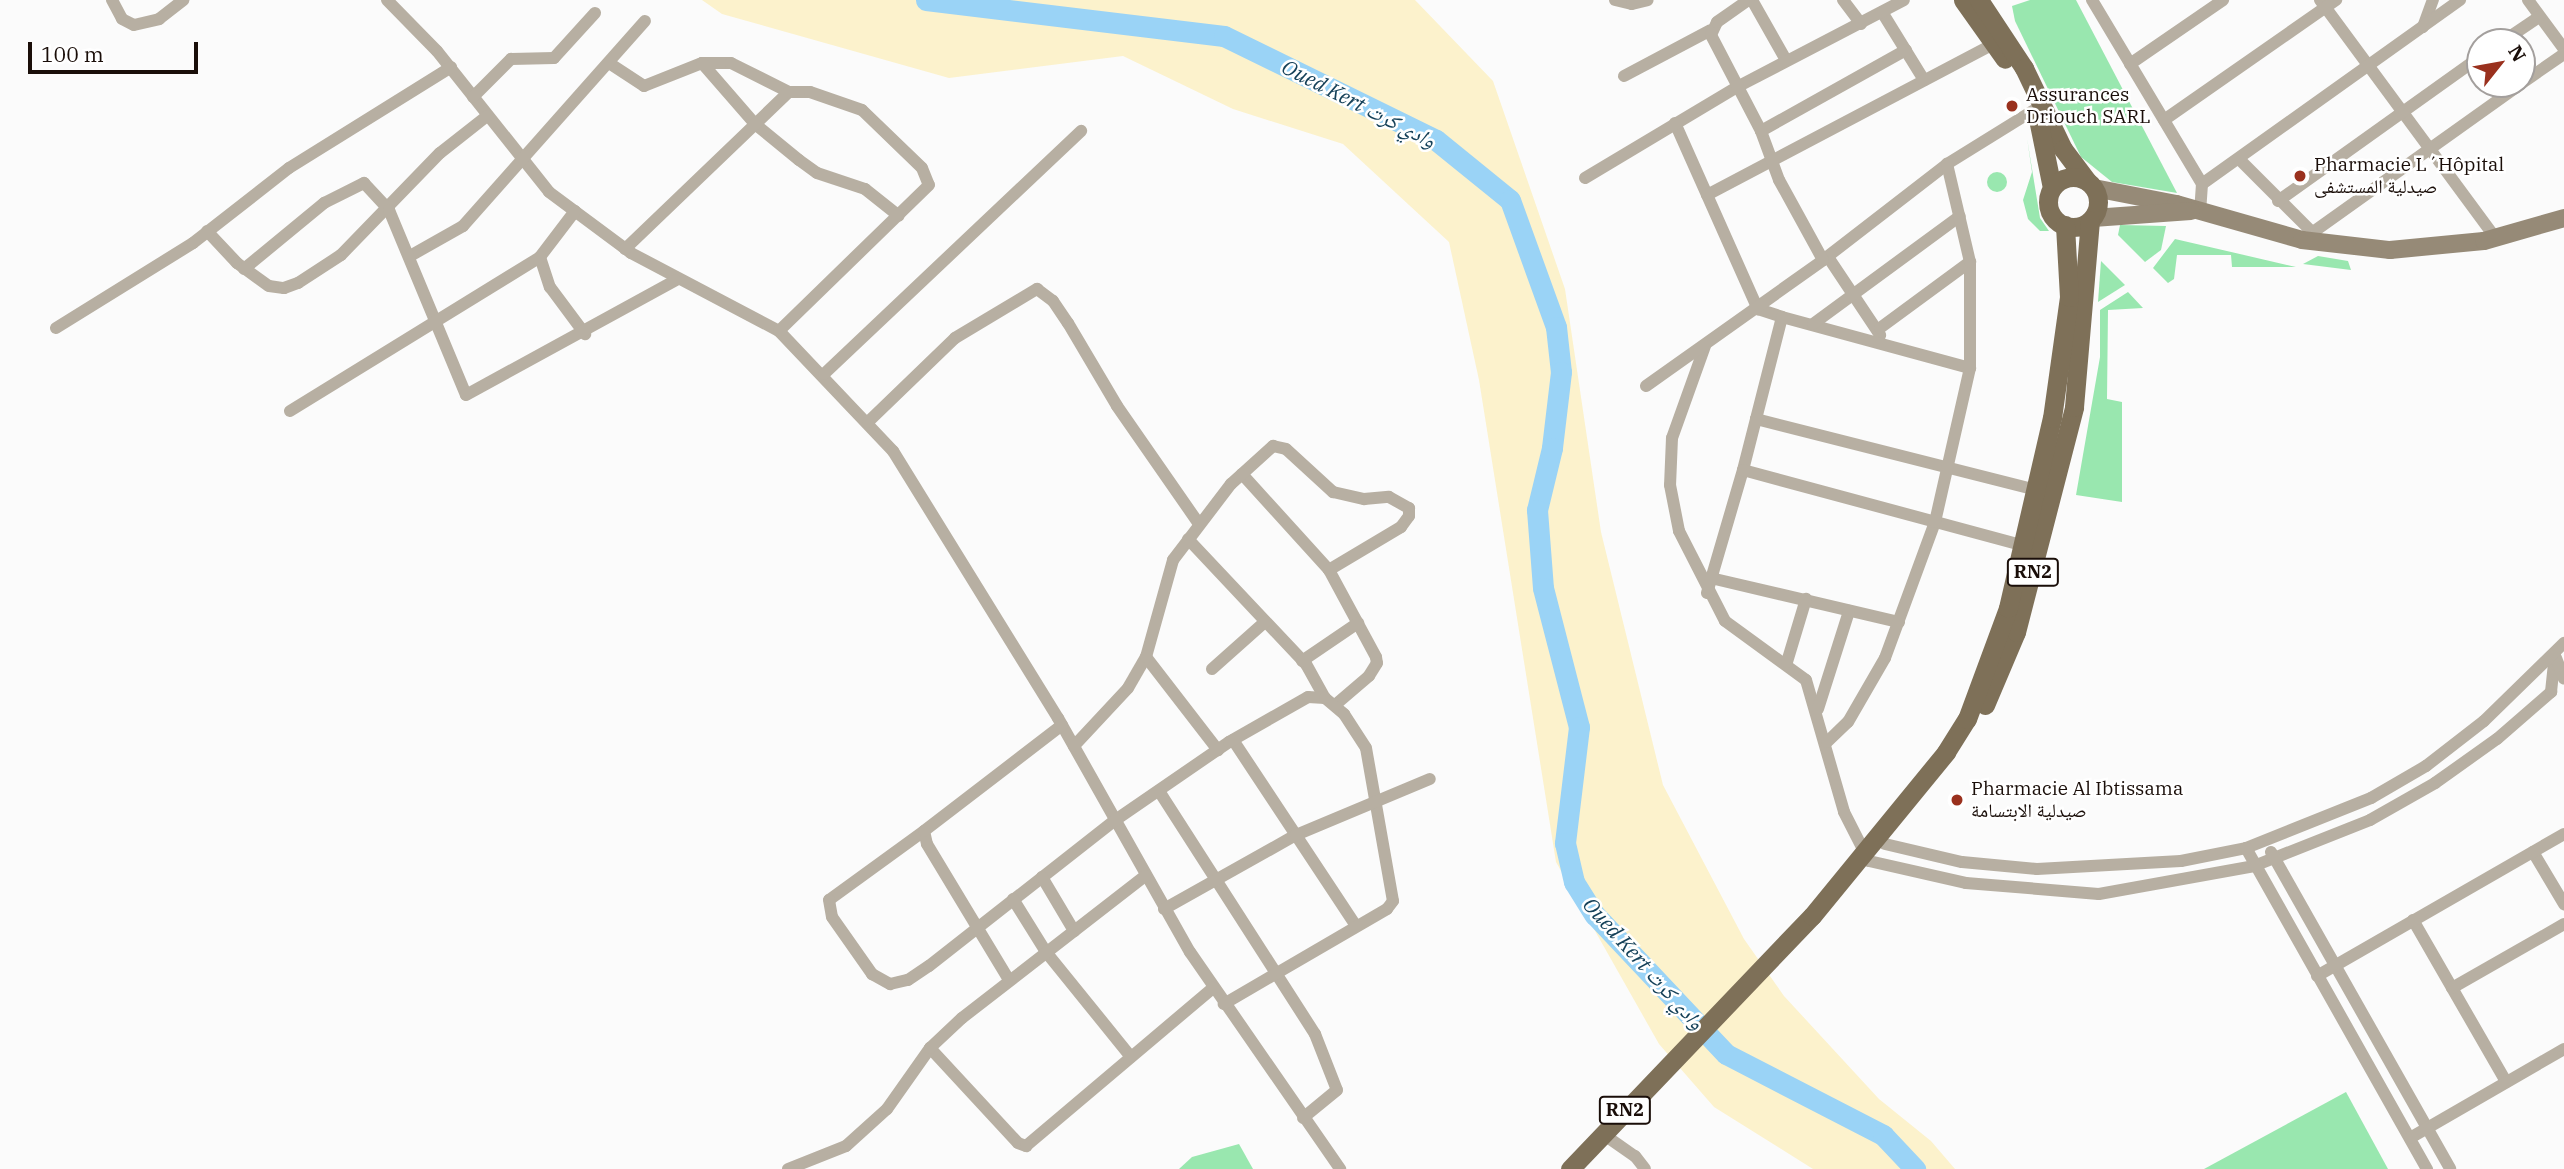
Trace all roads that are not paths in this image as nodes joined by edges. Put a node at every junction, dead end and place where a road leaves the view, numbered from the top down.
1 (112, 0) edge
2 (183, 0) edge
3 (387, 0) edge
4 (1615, 0) edge
5 (1648, 0) edge
6 (1750, 0) edge
7 (1843, 0) edge
8 (1904, 0) edge
9 (1963, 0) edge
10 (1979, 0) edge
11 (2223, 0) edge
12 (2433, 0) edge
13 (2460, 0) edge
14 (2528, 0) edge
15 (2098, 2) edge
16 (2328, 3) edge
17 (1882, 12) junction
18 (595, 13) dead end
19 (2539, 17) junction
20 (645, 21) dead end
21 (1861, 24) junction
22 (2423, 27) junction
23 (2523, 28) edge
24 (1711, 30) junction
25 (1995, 43) junction
26 (1906, 50) junction
27 (2564, 52) edge
28 (1786, 60) junction
29 (609, 63) junction
30 (702, 63) junction
31 (2130, 64) junction
32 (2370, 66) junction
33 (2466, 66) edge
34 (451, 67) junction
35 (2536, 73) edge
36 (1624, 76) dead end
37 (1924, 80) junction
38 (1737, 87) junction
39 (789, 92) junction
40 (473, 97) junction
41 (2502, 98) edge
42 (2034, 110) junction
43 (2400, 110) junction
44 (487, 116) junction
45 (2164, 120) junction
46 (1675, 123) junction
47 (755, 124) junction
48 (1080, 131) dead end
49 (1760, 131) junction
50 (2430, 150) junction
51 (1770, 160) junction
52 (2240, 160) junction
53 (522, 161) junction
54 (1947, 164) junction
55 (1585, 178) dead end
56 (2091, 184) junction
57 (2203, 184) junction
58 (2052, 188) junction
59 (1707, 195) junction
60 (2278, 201) junction
61 (388, 210) junction
62 (575, 211) junction
63 (2196, 212) junction
64 (899, 216) junction
65 (1960, 216) junction
66 (2564, 218) edge
67 (2091, 219) junction
68 (2065, 225) junction
69 (206, 231) junction
70 (2307, 236) junction
71 (2496, 239) junction
72 (625, 249) junction
73 (410, 256) junction
74 (540, 257) junction
75 (1826, 259) junction
76 (1970, 262) junction
77 (244, 269) junction
78 (676, 280) junction
79 (1855, 293) junction
80 (1758, 309) junction
81 (1782, 317) junction
82 (437, 324) junction
83 (1813, 324) junction
84 (55, 328) dead end
85 (1880, 328) junction
86 (779, 331) junction
87 (585, 334) junction
88 (1880, 342) junction
89 (1705, 346) junction
90 (1970, 368) junction
91 (824, 374) junction
92 (1646, 386) dead end
93 (290, 411) dead end
94 (1756, 419) junction
95 (867, 422) junction
96 (1947, 468) junction
97 (1744, 470) junction
98 (1242, 474) junction
99 (2037, 489) junction
100 (1935, 522) junction
101 (1199, 524) junction
102 (1188, 539) junction
103 (2024, 546) junction
104 (1329, 570) junction
105 (1715, 579) junction
106 (1707, 593) junction
107 (1806, 599) junction
108 (1849, 611) junction
109 (1265, 622) junction
110 (1899, 622) junction
111 (1358, 623) junction
112 (2564, 643) edge
113 (2555, 654) junction
114 (1146, 657) junction
115 (1302, 661) junction
116 (1787, 662) junction
117 (1212, 669) dead end
118 (2564, 680) edge
119 (1330, 702) junction
120 (1818, 709) junction
121 (1062, 725) junction
122 (1233, 740) junction
123 (1827, 742) junction
124 (1074, 747) junction
125 (1218, 750) junction
126 (1430, 779) dead end
127 (1159, 791) junction
128 (1374, 802) junction
129 (1114, 821) junction
130 (924, 831) junction
131 (2564, 834) edge
132 (1296, 835) junction
133 (2266, 841) junction
134 (1885, 844) junction
135 (2246, 848) junction
136 (2533, 852) junction
137 (2274, 858) junction
138 (1861, 861) junction
139 (2254, 866) junction
140 (1145, 876) junction
141 (1042, 877) junction
142 (1215, 880) junction
143 (1013, 899) junction
144 (2564, 904) edge
145 (1164, 909) junction
146 (2413, 920) junction
147 (2564, 924) edge
148 (1356, 926) junction
149 (977, 928) junction
150 (1074, 931) junction
151 (1046, 952) junction
152 (2332, 966) junction
153 (1276, 973) junction
154 (2317, 976) junction
155 (1009, 979) junction
156 (1213, 988) junction
157 (2452, 988) junction
158 (1224, 1004) junction
159 (2378, 1047) junction
160 (930, 1048) junction
161 (2564, 1049) edge
162 (1131, 1056) junction
163 (2361, 1056) junction
164 (2506, 1082) junction
165 (1303, 1118) junction
166 (2427, 1129) junction
167 (1603, 1134) junction
168 (2410, 1138) junction
169 (826, 1164) edge
170 (788, 1169) edge
171 (1340, 1169) edge
172 (1570, 1169) edge
173 (1645, 1169) edge
174 (2427, 1169) edge
175 (2450, 1169) edge

1 - 2 street
3 - 34 street
4 - 5 street
6 - 24 street
6 - 28 street
7 - 21 street
8 - 17 street
9 - 25 main road, RN2
10 - 56 main road
11 - 31 street
12 - 22 street
13 - 22 street
14 - 19 street
15 - 31 street
16 - 32 street
16 - 45 street
17 - 21 street
17 - 26 street
18 - 40 street
19 - 23 street
19 - 27 street
20 - 29 street
21 - 28 street
22 - 32 street
24 - 36 street
24 - 38 street
25 - 37 street
25 - 42 main road, RN2
26 - 37 street
26 - 49 street
27 - 35 street
28 - 38 street
29 - 30 street
29 - 53 street
30 - 39 street
30 - 47 street
31 - 45 street
32 - 43 street
32 - 52 street
33 - 43 street
34 - 40 street
34 - 69 street
37 - 51 street
38 - 46 street
38 - 49 street
39 - 47 street
39 - 64 street
40 - 44 street
41 - 50 street
42 - 54 street
42 - 58 main road, RN2
43 - 50 street
43 - 60 street
44 - 53 street
44 - 61 street
45 - 57 street
46 - 55 street
46 - 59 street
47 - 64 street
47 - 72 street
48 - 91 street
49 - 51 street
50 - 70 street
50 - 71 street
51 - 59 street
51 - 75 street
52 - 57 street
52 - 60 street
53 - 62 street
53 - 73 street
54 - 65 street
54 - 75 street
56 - 58 main road
56 - 63 main road
56 - 67 main road, RN2
57 - 63 street
58 - 68 main road, RN2
59 - 80 street
60 - 70 street
61 - 73 street
61 - 77 street
61 - 77 street
62 - 72 street
62 - 74 street
63 - 67 main road
63 - 70 main road
64 - 86 street
65 - 76 street
65 - 79 street
66 - 71 main road
67 - 68 main road
67 - 134 main road, RN2
68 - 99 main road, RN2
69 - 77 street
69 - 84 street
70 - 71 main road
72 - 78 street
73 - 82 street
74 - 82 street
74 - 87 street
75 - 79 street
75 - 80 street
76 - 85 street
76 - 90 street
78 - 86 street
78 - 87 street
79 - 83 street
79 - 85 street
80 - 81 street
80 - 89 street
81 - 83 street
81 - 94 street
82 - 87 street
82 - 93 street
83 - 88 street
85 - 88 street
86 - 91 street
88 - 90 street
89 - 92 street
89 - 106 street
90 - 96 street
91 - 95 street
94 - 96 street
94 - 97 street
95 - 101 street
95 - 121 street
96 - 99 street
96 - 100 street
97 - 100 street
97 - 105 street
98 - 101 street
98 - 104 street
98 - 104 street
99 - 103 main road, RN2
100 - 103 street
100 - 110 street
101 - 102 street
102 - 109 street
102 - 114 street
103 - 138 main road, RN2
104 - 111 street
105 - 106 street
105 - 107 street
106 - 116 street
107 - 108 street
107 - 116 street
108 - 110 street
108 - 120 street
109 - 115 street
109 - 117 street
110 - 123 street
111 - 115 street
111 - 119 street
112 - 113 street
113 - 118 street
113 - 133 street
113 - 137 street
114 - 124 street
114 - 125 street
115 - 119 street
116 - 120 street
119 - 122 street
119 - 128 street
120 - 123 street
121 - 124 street
121 - 130 street
122 - 125 street
122 - 132 street
123 - 138 street
124 - 129 street
125 - 127 street
126 - 128 street
127 - 129 street
127 - 142 street
128 - 132 street
128 - 148 street
129 - 140 street
129 - 141 street
130 - 149 street
130 - 149 street
131 - 136 street
132 - 142 street
132 - 148 street
133 - 135 street
133 - 137 street
134 - 135 street
134 - 138 main road, RN2
135 - 139 street
136 - 144 street
136 - 146 street
137 - 139 street
137 - 152 street
138 - 139 street
138 - 167 main road, RN2
139 - 154 street
140 - 145 street
140 - 150 street
141 - 143 street
141 - 150 street
142 - 145 street
142 - 153 street
143 - 149 street
143 - 151 street
145 - 156 street
146 - 152 street
146 - 157 street
147 - 157 street
148 - 153 street
149 - 155 street
150 - 151 street
151 - 155 street
151 - 162 street
152 - 154 street
152 - 159 street
153 - 158 street
153 - 165 street
154 - 163 street
155 - 160 street
156 - 158 street
156 - 162 street
157 - 164 street
158 - 165 street
159 - 163 street
159 - 166 street
160 - 162 street
160 - 169 street
161 - 164 street
163 - 168 street
164 - 166 street
165 - 171 street
166 - 168 street
166 - 175 street
167 - 172 main road, RN2
167 - 173 street
168 - 174 street
169 - 170 street

